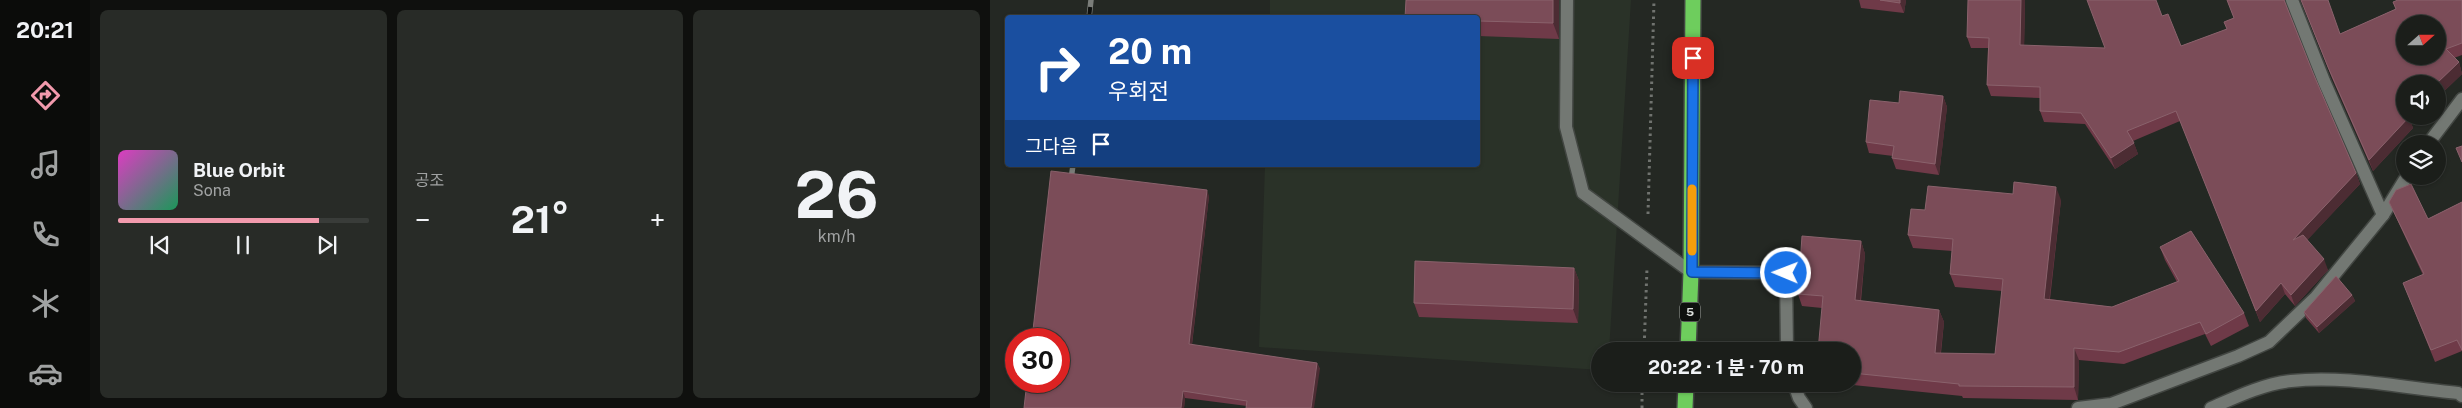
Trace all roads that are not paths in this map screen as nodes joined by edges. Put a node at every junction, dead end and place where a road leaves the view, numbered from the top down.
1 (1567, 0) edge
2 (1693, 0) edge
3 (2292, 0) edge
4 (2462, 99) edge
5 (2435, 135) edge
6 (2401, 185) edge
7 (2383, 215) junction
8 (1692, 272) junction
9 (1688, 342) edge
10 (1787, 342) edge
11 (1686, 392) edge
12 (1797, 392) edge
13 (2462, 396) edge
14 (1685, 408) edge
15 (1806, 408) edge
16 (2078, 408) edge
17 (2211, 408) edge

1 - 8 street
2 - 8 highway, 5
3 - 7 street
4 - 5 street
6 - 7 street
7 - 16 street
8 - 9 highway, 5
8 - 10 street
11 - 14 highway
12 - 15 street
13 - 17 street

